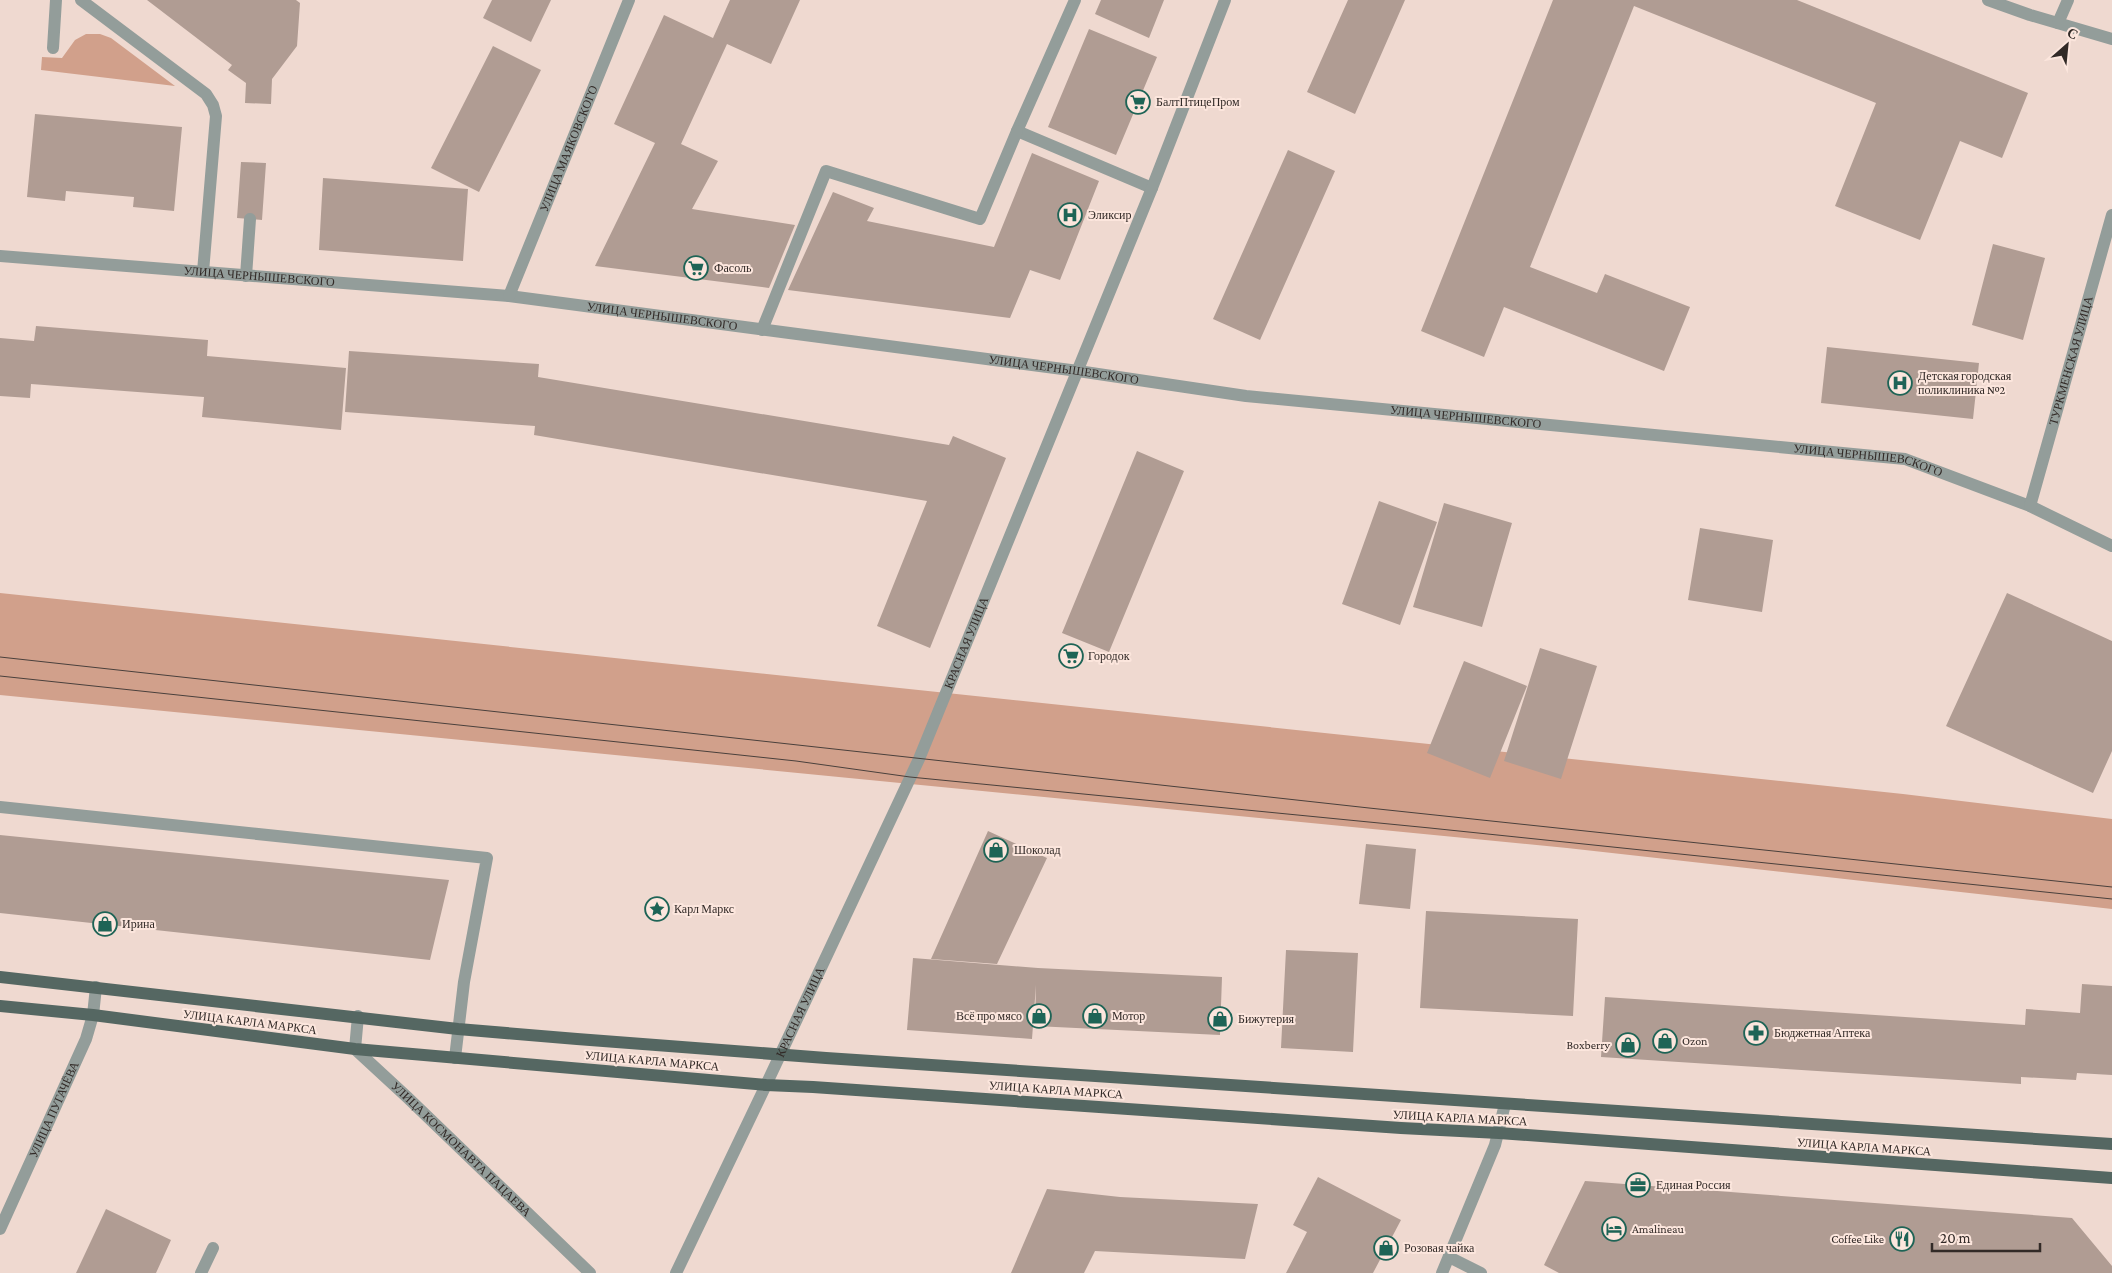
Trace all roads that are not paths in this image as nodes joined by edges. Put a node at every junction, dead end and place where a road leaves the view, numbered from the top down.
1 (56, 0) edge
2 (81, 0) edge
3 (629, 0) edge
4 (1075, 0) edge
5 (1225, 0) edge
6 (1988, 0) edge
7 (2068, 0) edge
8 (2058, 23) junction
9 (2112, 39) edge
10 (53, 48) dead end
11 (1017, 131) junction
12 (1152, 188) junction
13 (2112, 215) edge
14 (250, 219) dead end
15 (0, 256) edge
16 (204, 272) junction
17 (246, 276) junction
18 (509, 296) junction
19 (762, 330) junction
20 (1078, 371) junction
21 (2030, 506) junction
22 (2112, 546) edge
23 (0, 807) edge
24 (0, 977) edge
25 (96, 987) junction
26 (0, 1006) edge
27 (93, 1015) junction
28 (358, 1016) junction
29 (458, 1029) junction
30 (355, 1049) junction
31 (780, 1055) junction
32 (455, 1058) junction
33 (766, 1086) junction
34 (1505, 1104) junction
35 (1500, 1133) junction
36 (2112, 1144) edge
37 (2112, 1178) edge
38 (0, 1229) edge
39 (213, 1248) dead end
40 (1449, 1257) junction
41 (201, 1273) edge
42 (590, 1273) edge
43 (676, 1273) edge
44 (1442, 1273) edge
45 (1481, 1273) edge

1 - 10 street
2 - 16 street
3 - 18 street, УЛИЦА МАЯКОВСКОГО
4 - 11 street
5 - 12 street, КРАСНАЯ УЛИЦА
6 - 8 street
7 - 8 street
8 - 9 street
11 - 12 street
11 - 19 street
12 - 20 street, КРАСНАЯ УЛИЦА
13 - 21 street, ТУРКМЕНСКАЯ УЛИЦА
14 - 17 street
15 - 16 street, УЛИЦА ЧЕРНЫШЕВСКОГО
16 - 17 street, УЛИЦА ЧЕРНЫШЕВСКОГО
17 - 18 street, УЛИЦА ЧЕРНЫШЕВСКОГО
18 - 19 street, УЛИЦА ЧЕРНЫШЕВСКОГО
19 - 20 street, УЛИЦА ЧЕРНЫШЕВСКОГО
20 - 21 street, УЛИЦА ЧЕРНЫШЕВСКОГО
20 - 31 street, КРАСНАЯ УЛИЦА
21 - 22 street, УЛИЦА ЧЕРНЫШЕВСКОГО
23 - 29 street
24 - 25 main road, УЛИЦА КАРЛА МАРКСА
25 - 27 street, УЛИЦА ПУГАЧЁВА
25 - 28 main road, УЛИЦА КАРЛА МАРКСА
26 - 27 main road, УЛИЦА КАРЛА МАРКСА
27 - 30 main road, УЛИЦА КАРЛА МАРКСА
27 - 38 street, УЛИЦА ПУГАЧЁВА
28 - 29 main road, УЛИЦА КАРЛА МАРКСА
28 - 30 street
29 - 31 main road, УЛИЦА КАРЛА МАРКСА
29 - 32 street
30 - 32 main road, УЛИЦА КАРЛА МАРКСА
30 - 42 street, УЛИЦА КОСМОНАВТА ПАЦАЕВА
31 - 33 street, КРАСНАЯ УЛИЦА
31 - 34 main road, УЛИЦА КАРЛА МАРКСА
32 - 33 main road, УЛИЦА КАРЛА МАРКСА
33 - 35 main road, УЛИЦА КАРЛА МАРКСА
33 - 43 street, КРАСНАЯ УЛИЦА
34 - 35 street
34 - 36 main road, УЛИЦА КАРЛА МАРКСА
35 - 37 main road, УЛИЦА КАРЛА МАРКСА
35 - 40 street
39 - 41 street
40 - 44 street
40 - 45 street

